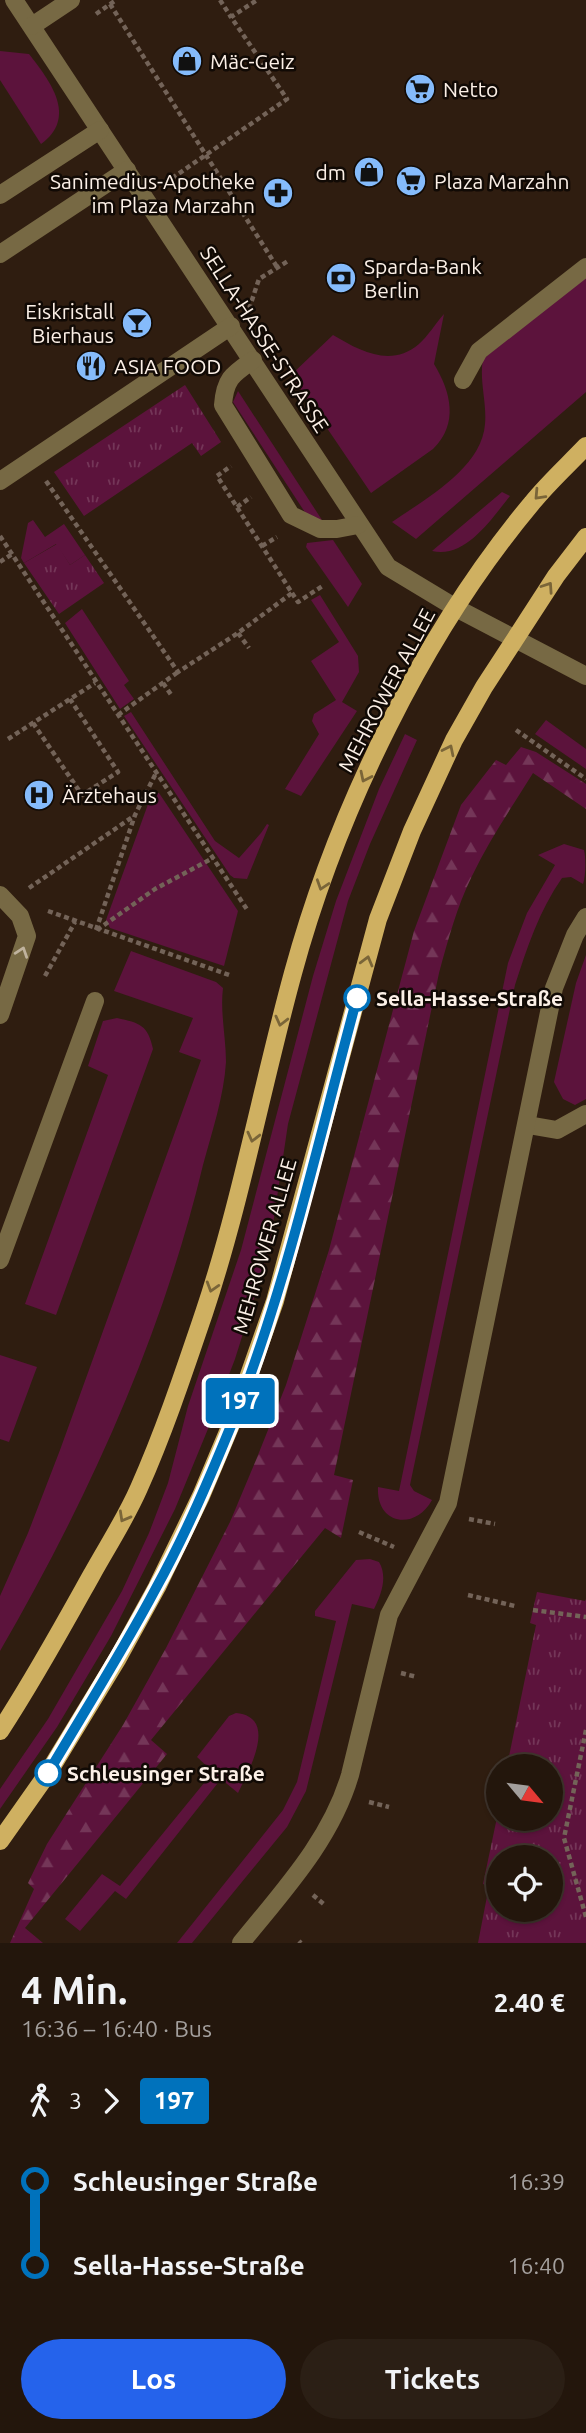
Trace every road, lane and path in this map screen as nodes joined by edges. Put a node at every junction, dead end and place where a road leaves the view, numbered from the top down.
1 (15, 0) edge
2 (71, 0) edge
3 (116, 0) edge
4 (220, 0) edge
5 (257, 0) edge
6 (231, 17) junction
7 (32, 26) junction
8 (100, 130) junction
9 (204, 156) junction
10 (186, 169) dead end
11 (127, 170) junction
12 (0, 195) edge
13 (0, 254) edge
14 (288, 261) dead end
15 (277, 267) junction
16 (586, 267) edge
17 (231, 326) junction
18 (253, 360) junction
19 (463, 380) dead end
20 (586, 446) edge
21 (31, 460) junction
22 (235, 463) dead end
23 (0, 481) edge
24 (359, 525) junction
25 (0, 536) edge
26 (586, 537) edge
27 (273, 540) dead end
28 (262, 546) junction
29 (12, 554) junction
30 (0, 562) edge
31 (324, 585) dead end
32 (292, 593) junction
33 (456, 608) junction
34 (238, 633) junction
35 (513, 639) junction
36 (249, 648) dead end
37 (178, 671) junction
38 (586, 676) edge
39 (96, 682) junction
40 (163, 683) junction
41 (172, 696) dead end
42 (70, 699) junction
43 (118, 715) junction
44 (33, 723) junction
45 (516, 730) dead end
46 (8, 739) dead end
47 (156, 773) junction
48 (586, 779) edge
49 (135, 816) junction
50 (213, 858) junction
51 (43, 877) dead end
52 (0, 895) edge
53 (248, 911) dead end
54 (63, 917) dead end
55 (586, 917) edge
56 (96, 930) junction
57 (232, 976) dead end
58 (95, 1001) dead end
59 (0, 1015) edge
60 (586, 1114) edge
61 (528, 1125) junction
62 (0, 1260) edge
63 (359, 1532) dead end
64 (399, 1549) dead end
65 (468, 1595) dead end
66 (515, 1606) dead end
67 (533, 1610) dead end
68 (586, 1617) edge
69 (586, 1730) edge
70 (0, 1731) edge
71 (0, 1841) edge
72 (586, 1917) edge
73 (241, 1943) edge

1 - 7 street, SELLA-HASSE-STRASSE
2 - 7 street
3 - 9 path
4 - 6 path
5 - 6 path
6 - 9 path
7 - 8 street, SELLA-HASSE-STRASSE
8 - 11 street, SELLA-HASSE-STRASSE
8 - 12 street
9 - 10 path
9 - 15 path
11 - 13 street
11 - 17 street, SELLA-HASSE-STRASSE
14 - 15 path
15 - 17 path
16 - 19 street
17 - 18 street, SELLA-HASSE-STRASSE
17 - 21 street
18 - 24 street, SELLA-HASSE-STRASSE
18 - 24 street
20 -> 33 main road, MEHROWER ALLEE
21 - 23 street
21 - 37 path
22 - 28 path
24 - 33 street, SELLA-HASSE-STRASSE
25 - 29 path
35 -> 26 main road, MEHROWER ALLEE
27 - 28 path
28 - 32 path
29 - 30 path
29 - 39 path
31 - 32 path
32 - 34 path
33 - 35 street, MEHROWER ALLEE
33 -> 70 main road, MEHROWER ALLEE
34 - 36 path
34 - 37 path
35 - 38 street, MEHROWER ALLEE
71 -> 35 main road, MEHROWER ALLEE
37 - 40 path
39 - 42 path
39 - 43 path
40 - 41 path
40 - 43 path
42 - 44 path
42 - 44 path
43 - 47 path
44 - 46 path
45 - 48 path
47 - 49 path
47 - 50 path
49 - 51 path
49 - 56 path
50 - 53 path
50 - 56 path
59 -> 52 street
54 - 56 path
55 - 61 street
56 - 57 path
58 - 62 street
60 - 61 street
61 - 73 street
63 - 64 path
65 - 66 path
67 - 68 path
69 - 72 path

